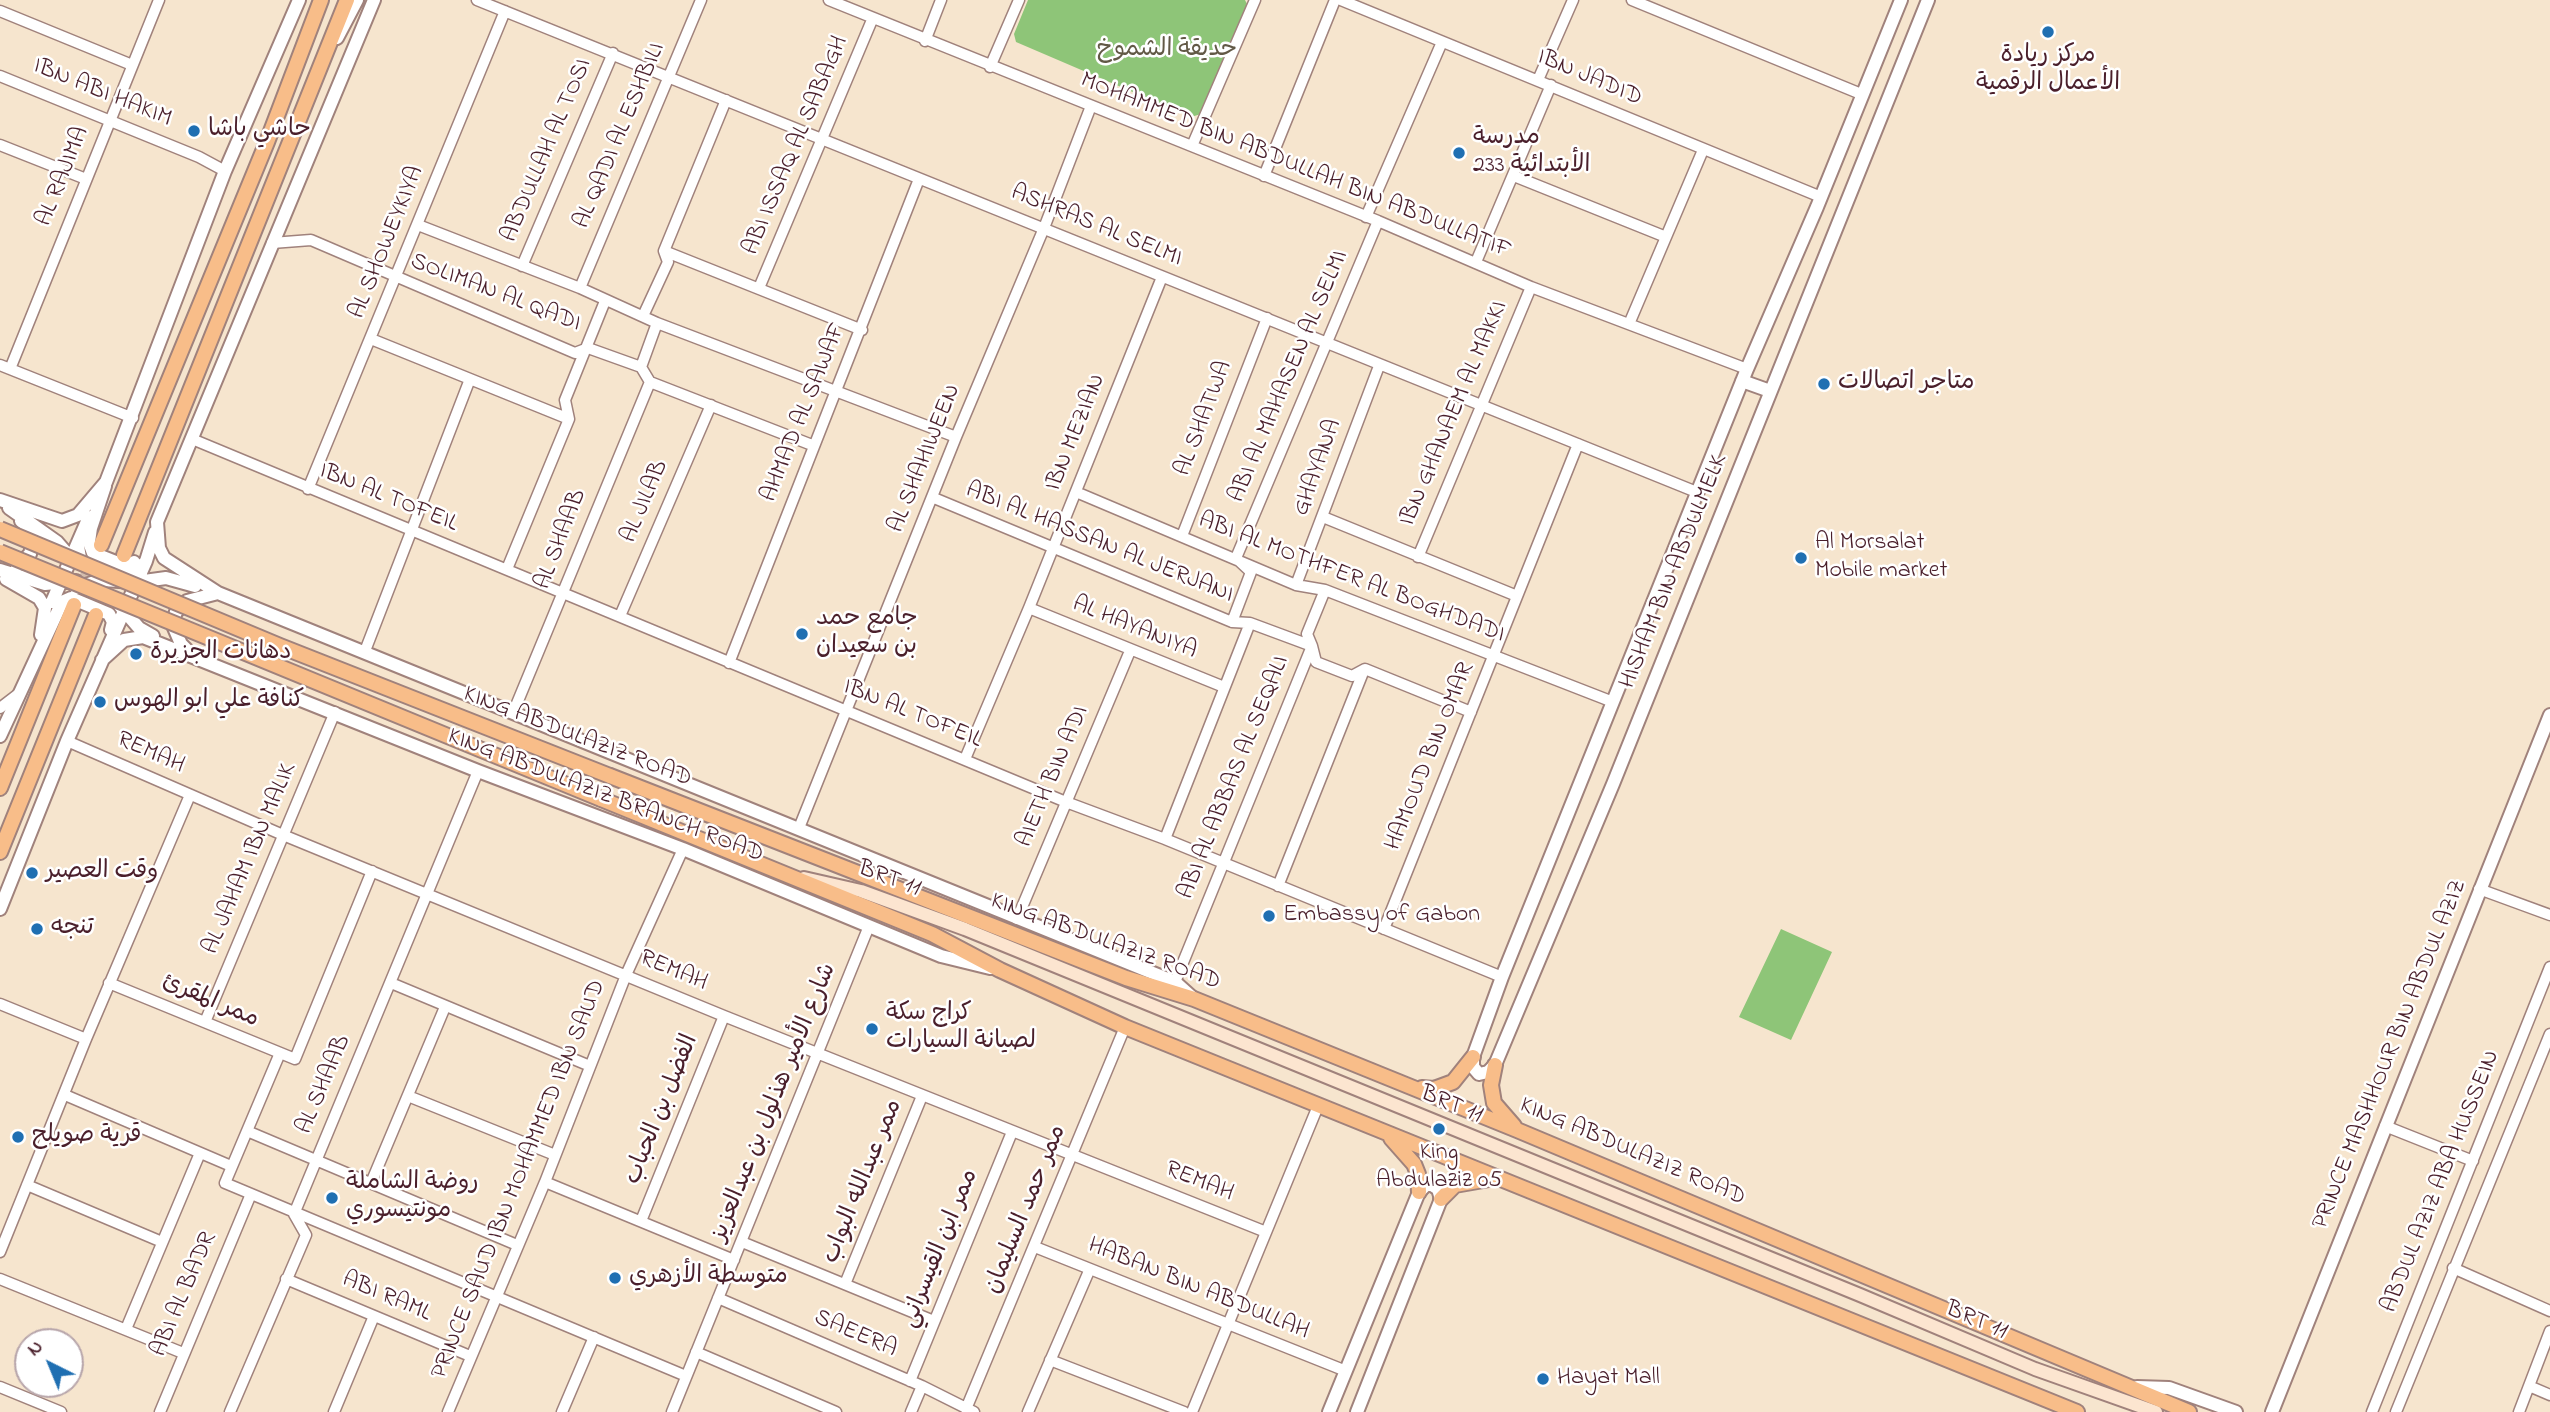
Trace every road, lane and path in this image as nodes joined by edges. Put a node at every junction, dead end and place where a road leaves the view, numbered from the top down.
1 (159, 0) edge
2 (321, 0) edge
3 (347, 0) edge
4 (357, 0) edge
5 (374, 0) edge
6 (477, 0) edge
7 (701, 0) edge
8 (829, 0) edge
9 (941, 0) edge
10 (1019, 0) edge
11 (1255, 0) edge
12 (1335, 0) edge
13 (1341, 0) edge
14 (1573, 0) edge
15 (1632, 0) edge
16 (1901, 0) edge
17 (1928, 0) edge
18 (299, 1) edge
19 (0, 11) edge
20 (505, 11) junction
21 (1894, 19) junction
22 (872, 20) junction
23 (1917, 27) junction
24 (925, 41) junction
25 (1442, 42) junction
26 (613, 53) junction
27 (132, 65) junction
28 (990, 67) junction
29 (670, 75) junction
30 (0, 76) edge
31 (1538, 79) junction
32 (1551, 85) junction
33 (1861, 94) junction
34 (726, 100) junction
35 (305, 101) junction
36 (1091, 106) junction
37 (110, 120) junction
38 (824, 139) junction
39 (0, 145) edge
40 (1192, 146) junction
41 (1703, 150) junction
42 (225, 171) junction
43 (1264, 176) junction
44 (1514, 176) junction
45 (86, 178) junction
46 (919, 179) junction
47 (1819, 202) junction
48 (1841, 216) junction
49 (1366, 217) junction
50 (1378, 220) junction
51 (418, 225) junction
52 (1044, 228) junction
53 (1666, 237) junction
54 (272, 243) junction
55 (664, 251) junction
56 (1476, 262) junction
57 (522, 266) junction
58 (1162, 277) junction
59 (395, 278) junction
60 (1531, 287) junction
61 (580, 288) junction
62 (760, 288) junction
63 (605, 301) junction
64 (643, 316) junction
65 (1267, 318) junction
66 (657, 323) junction
67 (1629, 324) junction
68 (862, 330) junction
69 (371, 339) junction
70 (1327, 345) junction
71 (588, 348) junction
72 (1379, 366) junction
73 (5, 367) edge
74 (641, 367) junction
75 (1744, 375) junction
76 (470, 379) junction
77 (650, 382) junction
78 (836, 390) junction
79 (1770, 391) junction
80 (1482, 404) junction
81 (711, 405) junction
82 (133, 418) junction
83 (569, 419) junction
84 (956, 437) junction
85 (192, 439) junction
86 (1578, 444) junction
87 (812, 445) junction
88 (106, 482) junction
89 (308, 489) junction
90 (1076, 492) junction
91 (1699, 493) junction
92 (934, 498) junction
93 (0, 501) edge
94 (1323, 517) junction
95 (158, 522) junction
96 (0, 529) edge
97 (410, 531) junction
98 (1182, 536) junction
99 (101, 545) tunnel mouth
100 (78, 546) junction
101 (1054, 547) junction
102 (0, 552) edge
103 (124, 555) dead end
104 (1419, 557) junction
105 (1236, 558) junction
106 (72, 559) junction
107 (146, 561) junction
108 (508, 569) junction
109 (0, 570) edge
110 (97, 579) junction
111 (137, 582) junction
112 (60, 585) junction
113 (1296, 585) junction
114 (1325, 590) junction
115 (561, 592) junction
116 (218, 593) junction
117 (1517, 596) junction
118 (52, 602) junction
119 (74, 605) tunnel mouth
120 (1030, 608) junction
121 (96, 615) dead end
122 (120, 616) junction
123 (620, 616) junction
124 (1232, 622) junction
125 (1250, 623) junction
126 (40, 646) junction
127 (1312, 646) junction
128 (365, 651) junction
129 (1130, 651) junction
130 (1494, 656) junction
131 (196, 659) junction
132 (102, 660) junction
133 (729, 663) junction
134 (1365, 669) junction
135 (1224, 687) junction
136 (17, 695) junction
137 (1613, 702) junction
138 (0, 708) edge
139 (848, 711) junction
140 (335, 712) junction
141 (1471, 712) junction
142 (513, 713) junction
143 (2550, 715) edge
144 (0, 736) edge
145 (67, 741) junction
146 (965, 759) junction
147 (478, 771) junction
148 (0, 788) edge
149 (190, 795) junction
150 (1066, 802) junction
151 (799, 828) junction
152 (283, 835) junction
153 (1165, 839) junction
154 (683, 849) junction
155 (0, 852) edge
156 (1222, 862) junction
157 (372, 871) junction
158 (863, 874) junction
159 (797, 877) junction
160 (1278, 886) junction
161 (2479, 889) junction
162 (429, 893) junction
163 (0, 909) edge
164 (2550, 915) edge
165 (1017, 919) junction
166 (870, 926) junction
167 (965, 929) junction
168 (1384, 929) junction
169 (2550, 967) edge
170 (999, 970) junction
171 (626, 975) junction
172 (1502, 977) junction
173 (1175, 982) junction
174 (109, 983) junction
175 (391, 983) junction
176 (1194, 999) junction
177 (0, 1004) edge
178 (444, 1007) junction
179 (724, 1016) junction
180 (205, 1022) junction
181 (1125, 1027) junction
182 (2550, 1034) edge
183 (86, 1039) junction
184 (2548, 1046) edge
185 (816, 1052) junction
186 (280, 1054) junction
187 (1473, 1057) junction
188 (1494, 1065) junction
189 (590, 1066) junction
190 (1410, 1087) junction
191 (65, 1095) junction
192 (408, 1096) junction
193 (922, 1096) junction
194 (1318, 1106) junction
195 (2385, 1126) junction
196 (1517, 1130) junction
197 (247, 1131) junction
198 (1012, 1132) junction
199 (1388, 1134) junction
200 (200, 1153) junction
201 (1072, 1154) junction
202 (555, 1155) junction
203 (317, 1159) junction
204 (2473, 1161) junction
205 (231, 1166) junction
206 (1500, 1177) junction
207 (545, 1182) junction
208 (371, 1183) junction
209 (27, 1185) junction
210 (1419, 1192) junction
211 (251, 1194) junction
212 (1441, 1199) junction
213 (294, 1214) junction
214 (640, 1221) junction
215 (1266, 1232) junction
216 (162, 1242) junction
217 (742, 1242) junction
218 (517, 1245) junction
219 (1035, 1247) junction
220 (0, 1252) edge
221 (734, 1260) junction
222 (2454, 1268) junction
223 (1089, 1271) junction
224 (0, 1279) edge
225 (286, 1279) junction
226 (845, 1284) junction
227 (495, 1297) junction
228 (718, 1298) junction
229 (2550, 1311) edge
230 (374, 1317) junction
231 (934, 1321) junction
232 (1228, 1326) junction
233 (126, 1329) junction
234 (2550, 1331) edge
235 (594, 1337) junction
236 (696, 1352) junction
237 (183, 1353) junction
238 (470, 1356) junction
239 (1050, 1360) junction
240 (1346, 1371) junction
241 (686, 1376) junction
242 (910, 1381) junction
243 (922, 1386) junction
244 (2529, 1386) junction
245 (0, 1387) edge
246 (2137, 1388) junction
247 (2550, 1395) edge
248 (970, 1410) edge
249 (61, 1412) edge
250 (160, 1412) edge
251 (230, 1412) edge
252 (334, 1412) edge
253 (448, 1412) edge
254 (562, 1412) edge
255 (671, 1412) edge
256 (836, 1412) edge
257 (912, 1412) edge
258 (1028, 1412) edge
259 (1184, 1412) edge
260 (1192, 1412) edge
261 (1329, 1412) edge
262 (1357, 1412) edge
263 (2077, 1412) edge
264 (2157, 1412) edge
265 (2189, 1412) edge
266 (2236, 1412) edge
267 (2272, 1412) edge
268 (2372, 1412) edge
269 (2396, 1412) edge
270 (2519, 1412) edge

1 - 27 street, AL RAJIMA
2 - 99 main road
3 - 35 main road
4 - 35 street
5 - 54 street
6 - 20 street, ASHRAS AL SELMI
7 - 29 street, AL QADI AL ESHBILI
8 - 22 street, MOHAMMED BIN ABDULLAH BIN ABDULLATIF
9 - 24 street
10 - 28 street
11 - 40 street
12 - 43 street
13 - 25 street, IBN JADID
14 - 31 street
15 - 33 street
16 - 21 street, HISHAM BIN ABDULMELK
17 - 23 street, HISHAM BIN ABDULMELK
18 - 42 street
19 - 27 street
20 - 26 street, ASHRAS AL SELMI
20 - 51 street, AL SHOWEYKIYA
21 - 23 street
21 - 33 street, HISHAM BIN ABDULMELK
22 - 24 street, MOHAMMED BIN ABDULLAH BIN ABDULLATIF
22 - 38 street, ABI ISSAQ AL SABAGH
23 - 48 street, HISHAM BIN ABDULMELK
24 - 28 street, MOHAMMED BIN ABDULLAH BIN ABDULLATIF
25 - 31 street, IBN JADID
25 - 49 street
26 - 29 street, ASHRAS AL SELMI
26 - 57 street, ABDULLAH AL TOSI
27 - 37 street, AL RAJIMA
28 - 36 street, MOHAMMED BIN ABDULLAH BIN ABDULLATIF
29 - 34 street, ASHRAS AL SELMI
29 - 61 street, AL QADI AL ESHBILI
30 - 37 street, IBN ABI HAKIM
31 - 32 street, IBN JADID
32 - 41 street, IBN JADID
32 - 44 street
33 - 47 street, HISHAM BIN ABDULMELK
34 - 38 street, ASHRAS AL SELMI
34 - 55 street
35 - 103 main road
36 - 40 street, MOHAMMED BIN ABDULLAH BIN ABDULLATIF
36 - 52 street, AL SHAHIWEEN
37 - 42 street, IBN ABI HAKIM
37 - 45 street, AL RAJIMA
38 - 46 street, ASHRAS AL SELMI
38 - 62 street, ABI ISSAQ AL SABAGH
39 - 45 street
40 - 43 street, MOHAMMED BIN ABDULLAH BIN ABDULLATIF
41 - 47 street, IBN JADID
41 - 53 street
42 - 82 street
43 - 49 street, MOHAMMED BIN ABDULLAH BIN ABDULLATIF
44 - 53 street
44 - 56 street
45 - 73 street, AL RAJIMA
46 - 52 street, ASHRAS AL SELMI
46 - 68 street, AHMAD AL SAWAF
47 - 48 street
47 - 75 street, HISHAM BIN ABDULMELK
48 - 79 street, HISHAM BIN ABDULMELK
49 - 50 street, MOHAMMED BIN ABDULLAH BIN ABDULLATIF
50 - 56 street, MOHAMMED BIN ABDULLAH BIN ABDULLATIF
50 - 70 street, ABI AL MAHASEN AL SELMI
51 - 57 street, SOLIMAN AL QADI
51 - 59 street, AL SHOWEYKIYA
52 - 58 street, ASHRAS AL SELMI
52 - 84 street, AL SHAHIWEEN
53 - 67 street
54 - 59 street, SOLIMAN AL QADI
54 - 85 street
55 - 62 street
55 - 64 street
56 - 60 street, MOHAMMED BIN ABDULLAH BIN ABDULLATIF
57 - 61 street, SOLIMAN AL QADI
58 - 65 street, ASHRAS AL SELMI
58 - 90 street, IBN MEZIAN
59 - 69 street, AL SHOWEYKIYA
59 - 71 street, SOLIMAN AL QADI
60 - 67 street, MOHAMMED BIN ABDULLAH BIN ABDULLATIF
60 - 80 street, IBN GHANAEM AL MAKKI
61 - 63 street, SOLIMAN AL QADI
62 - 68 street
63 - 64 street, SOLIMAN AL QADI
63 - 71 street
64 - 66 street, SOLIMAN AL QADI
65 - 70 street, ASHRAS AL SELMI
65 - 98 street, AL SHATWA
66 - 74 street
66 - 78 street, SOLIMAN AL QADI
67 - 75 street, MOHAMMED BIN ABDULLAH BIN ABDULLATIF
68 - 78 street, AHMAD AL SAWAF
69 - 76 street
69 - 89 street, AL SHOWEYKIYA
70 - 72 street, ASHRAS AL SELMI
70 - 105 street, ABI AL MAHASEN AL SELMI
71 - 74 street, SOLIMAN AL QADI
71 - 83 street
72 - 80 street, ASHRAS AL SELMI
72 - 94 street, GHAYANA
73 - 82 street
74 - 77 street
75 - 79 street
75 - 91 street, HISHAM BIN ABDULMELK
76 - 83 street
76 - 97 street
77 - 81 street
77 - 115 street, AL SHAAB
78 - 84 street, SOLIMAN AL QADI
78 - 87 street, AHMAD AL SAWAF
79 - 188 street, HISHAM BIN ABDULMELK
80 - 86 street, ASHRAS AL SELMI
80 - 104 street, IBN GHANAEM AL MAKKI
81 - 87 street
81 - 123 street, AL JILAB
82 - 88 street
83 - 108 street
84 - 92 street, AL SHAHIWEEN
85 - 89 street, IBN AL TOFEIL
85 - 95 street
86 - 91 street, ASHRAS AL SELMI
86 - 117 street, HAMOUD BIN OMAR
87 - 133 street, AHMAD AL SAWAF
88 - 93 street
88 - 95 street
88 - 100 street
89 - 97 street, IBN AL TOFEIL
90 - 98 street, ABI AL MOTHFER AL BOGHDADI
90 - 101 street, IBN MEZIAN
91 - 137 street, HISHAM BIN ABDULMELK
92 - 101 street, ABI AL HASSAN AL JERJANI
92 - 139 street, AL SHAHIWEEN
93 - 106 street
93 - 109 street
94 - 104 street
94 - 113 street, GHAYANA
95 - 107 street
95 - 116 street, KING ABDULAZIZ BRANCH ROAD
96 - 158 main road, KING ABDULAZIZ ROAD, bridge
97 - 108 street, IBN AL TOFEIL
97 - 128 street
98 - 105 street, ABI AL MOTHFER AL BOGHDADI
100 - 106 street
100 - 110 street
101 - 120 street, IBN MEZIAN
101 - 124 street, ABI AL HASSAN AL JERJANI
102 - 159 main road, KING ABDULAZIZ ROAD, bridge
104 - 117 street
105 - 113 street, ABI AL MOTHFER AL BOGHDADI
105 - 124 street
106 - 110 street
106 - 112 street
107 - 110 street
107 - 111 street
108 - 115 street, IBN AL TOFEIL
109 - 112 street
109 - 126 street
110 - 111 street
110 - 112 street
110 - 118 street
110 - 122 street
111 - 116 street
111 - 122 street
112 - 118 street
113 - 114 street, ABI AL MOTHFER AL BOGHDADI
114 - 127 street, ABI AL ABBAS AL SEQALI
114 - 130 street, ABI AL MOTHFER AL BOGHDADI
115 - 123 street, IBN AL TOFEIL
115 - 142 street, AL SHAAB
116 - 128 street, KING ABDULAZIZ BRANCH ROAD
116 - 131 street
117 - 130 street, HAMOUD BIN OMAR
118 - 126 street
119 - 148 main road
120 - 129 street, AL HAYANIYA
120 - 146 street, IBN MEZIAN
121 - 155 main road
122 - 131 street
122 - 132 street
123 - 133 street, IBN AL TOFEIL
124 - 125 street, ABI AL HASSAN AL JERJANI
125 - 127 street, ABI AL HASSAN AL JERJANI
125 - 135 street
126 - 132 street
126 - 136 street
127 - 134 street, ABI AL HASSAN AL JERJANI
127 - 156 street, ABI AL ABBAS AL SEQALI
128 - 142 street, KING ABDULAZIZ BRANCH ROAD
129 - 135 street, AL HAYANIYA
129 - 150 street, AIETH BIN ADI
130 - 137 street, ABI AL MOTHFER AL BOGHDADI
130 - 141 street, HAMOUD BIN OMAR
131 - 132 street
131 - 140 street, KING ABDULAZIZ BRANCH ROAD
132 - 145 street
133 - 139 street, IBN AL TOFEIL
134 - 141 street, ABI AL HASSAN AL JERJANI
134 - 160 street
135 - 153 street
136 - 138 street
136 - 144 street
137 - 172 street, HISHAM BIN ABDULMELK
139 - 146 street, IBN AL TOFEIL
139 - 151 street, AL SHAHIWEEN
140 - 147 street, KING ABDULAZIZ BRANCH ROAD
140 - 152 street, AL JAHAM IBN MALIK
141 - 168 street, HAMOUD BIN OMAR
142 - 151 street, KING ABDULAZIZ BRANCH ROAD
143 - 161 street, PRINCE MASHHOUR BIN ABDUL AZIZ
145 - 149 street, REMAH
145 - 163 street
146 - 150 street, IBN AL TOFEIL
147 - 154 street, KING ABDULAZIZ BRANCH ROAD
147 - 162 street, AL SHAAB
149 - 152 street, REMAH
149 - 174 street
150 - 153 street, IBN AL TOFEIL
150 - 165 street, AIETH BIN ADI
151 - 165 street, KING ABDULAZIZ BRANCH ROAD
152 - 157 street, REMAH
152 - 180 street, AL JAHAM IBN MALIK
153 - 156 street, IBN AL TOFEIL
154 - 166 street, KING ABDULAZIZ BRANCH ROAD
154 - 171 street, PRINCE SAUD IBN MOHAMMED IBN SAUD
156 - 160 street, IBN AL TOFEIL
156 - 173 street, ABI AL ABBAS AL SEQALI
157 - 162 street, REMAH
157 - 186 street, ممر المقرئ
158 - 167 main road, BRT 11
158 - 176 main road, KING ABDULAZIZ ROAD
159 - 167 main road, BRT 11
159 - 170 main road, KING ABDULAZIZ ROAD
160 - 168 street, IBN AL TOFEIL
161 - 164 street
161 - 195 street, PRINCE MASHHOUR BIN ABDUL AZIZ
162 - 171 street, REMAH
162 - 175 street, AL SHAAB
165 - 173 street, KING ABDULAZIZ BRANCH ROAD
166 - 170 street, KING ABDULAZIZ BRANCH ROAD
166 - 185 street, شارع الأمير هذلول بن عبدالعزيز
167 - 264 main road, BRT 11
168 - 172 street, IBN AL TOFEIL
169 - 204 street, ABDUL AZIZ ABA HUSSEIN
170 - 181 main road, KING ABDULAZIZ ROAD
171 - 179 street, REMAH
171 - 189 street, PRINCE SAUD IBN MOHAMMED IBN SAUD
172 - 187 street, HISHAM BIN ABDULMELK
173 - 176 street, KING ABDULAZIZ BRANCH ROAD
174 - 180 street, ممر المقرئ
174 - 183 street
175 - 178 street
175 - 203 street, AL SHAAB
176 - 190 main road, KING ABDULAZIZ ROAD
177 - 183 street
178 - 189 street
178 - 192 street
179 - 185 street, REMAH
179 - 214 street, الفضل بن الحباب
180 - 186 street, ممر المقرئ
181 - 194 main road, KING ABDULAZIZ ROAD
181 - 201 street, ممر حمد السليمان
182 - 184 street, ABDUL AZIZ ABA HUSSEIN
183 - 191 street
184 - 222 street, ABDUL AZIZ ABA HUSSEIN
185 - 193 street, REMAH
185 - 217 street, شارع الأمير هذلول بن عبدالعزيز
186 - 197 street
187 - 188 street
187 - 190 main road
188 - 196 main road
189 - 202 street, PRINCE SAUD IBN MOHAMMED IBN SAUD
190 - 196 main road, KING ABDULAZIZ ROAD
191 - 200 street
191 - 209 street
192 - 202 street
192 - 208 street
193 - 198 street, REMAH
193 - 226 street, ممر عبدالله البواب
194 - 199 main road, KING ABDULAZIZ ROAD
194 - 215 street
195 - 204 street
195 - 267 street, PRINCE MASHHOUR BIN ABDUL AZIZ
196 - 246 main road, KING ABDULAZIZ ROAD
197 - 203 street
197 - 205 street
198 - 201 street, REMAH
198 - 231 street, ممر ابن القيسراني
199 - 206 main road, KING ABDULAZIZ ROAD
199 - 210 main road
200 - 205 street
200 - 216 street
201 - 215 street, REMAH
201 - 219 street, ممر حمد السليمان
202 - 207 street, PRINCE SAUD IBN MOHAMMED IBN SAUD
203 - 208 street
203 - 213 street, AL SHAAB
204 - 268 street, ABDUL AZIZ ABA HUSSEIN
205 - 211 street
206 - 212 main road
206 - 263 main road, KING ABDULAZIZ ROAD
207 - 214 street
207 - 218 street, PRINCE SAUD IBN MOHAMMED IBN SAUD
208 - 218 street
209 - 216 street
209 - 220 street
210 - 212 street
210 - 240 street
211 - 213 street
211 - 237 street, ABI AL BADR
212 - 262 street
213 - 225 street
213 - 227 street
214 - 221 street
215 - 232 street
216 - 233 street
217 - 221 street, شارع الأمير هذلول بن عبدالعزيز
217 - 226 street
218 - 227 street, PRINCE SAUD IBN MOHAMMED IBN SAUD
219 - 223 street, HABAN BIN ABDULLAH
219 - 248 street, ممر حمد السليمان
221 - 228 street, شارع الأمير هذلول بن عبدالعزيز
222 - 229 street
222 - 269 street, ABDUL AZIZ ABA HUSSEIN
223 - 232 street, HABAN BIN ABDULLAH
223 - 239 street
224 - 233 street
225 - 230 street, ABI RAML
225 - 251 street
226 - 231 street
227 - 235 street
227 - 238 street, PRINCE SAUD IBN MOHAMMED IBN SAUD
228 - 236 street, شارع الأمير هذلول بن عبدالعزيز
228 - 242 street, SAEERA
230 - 238 street, ABI RAML
230 - 252 street
231 - 242 street, ممر ابن القيسراني
232 - 240 street, HABAN BIN ABDULLAH
232 - 260 street
233 - 237 street
234 - 244 street
235 - 241 street
235 - 254 street
236 - 241 street, شارع الأمير هذلول بن عبدالعزيز
236 - 256 street
237 - 250 street, ABI AL BADR
238 - 253 street, PRINCE SAUD IBN MOHAMMED IBN SAUD
239 - 258 street
239 - 259 street
240 - 261 street
241 - 255 street, شارع الأمير هذلول بن عبدالعزيز
242 - 243 street, SAEERA
243 - 248 street, SAEERA
243 - 257 street
244 - 247 street
244 - 270 street
245 - 249 street
246 - 265 main road, KING ABDULAZIZ ROAD
246 - 266 street

